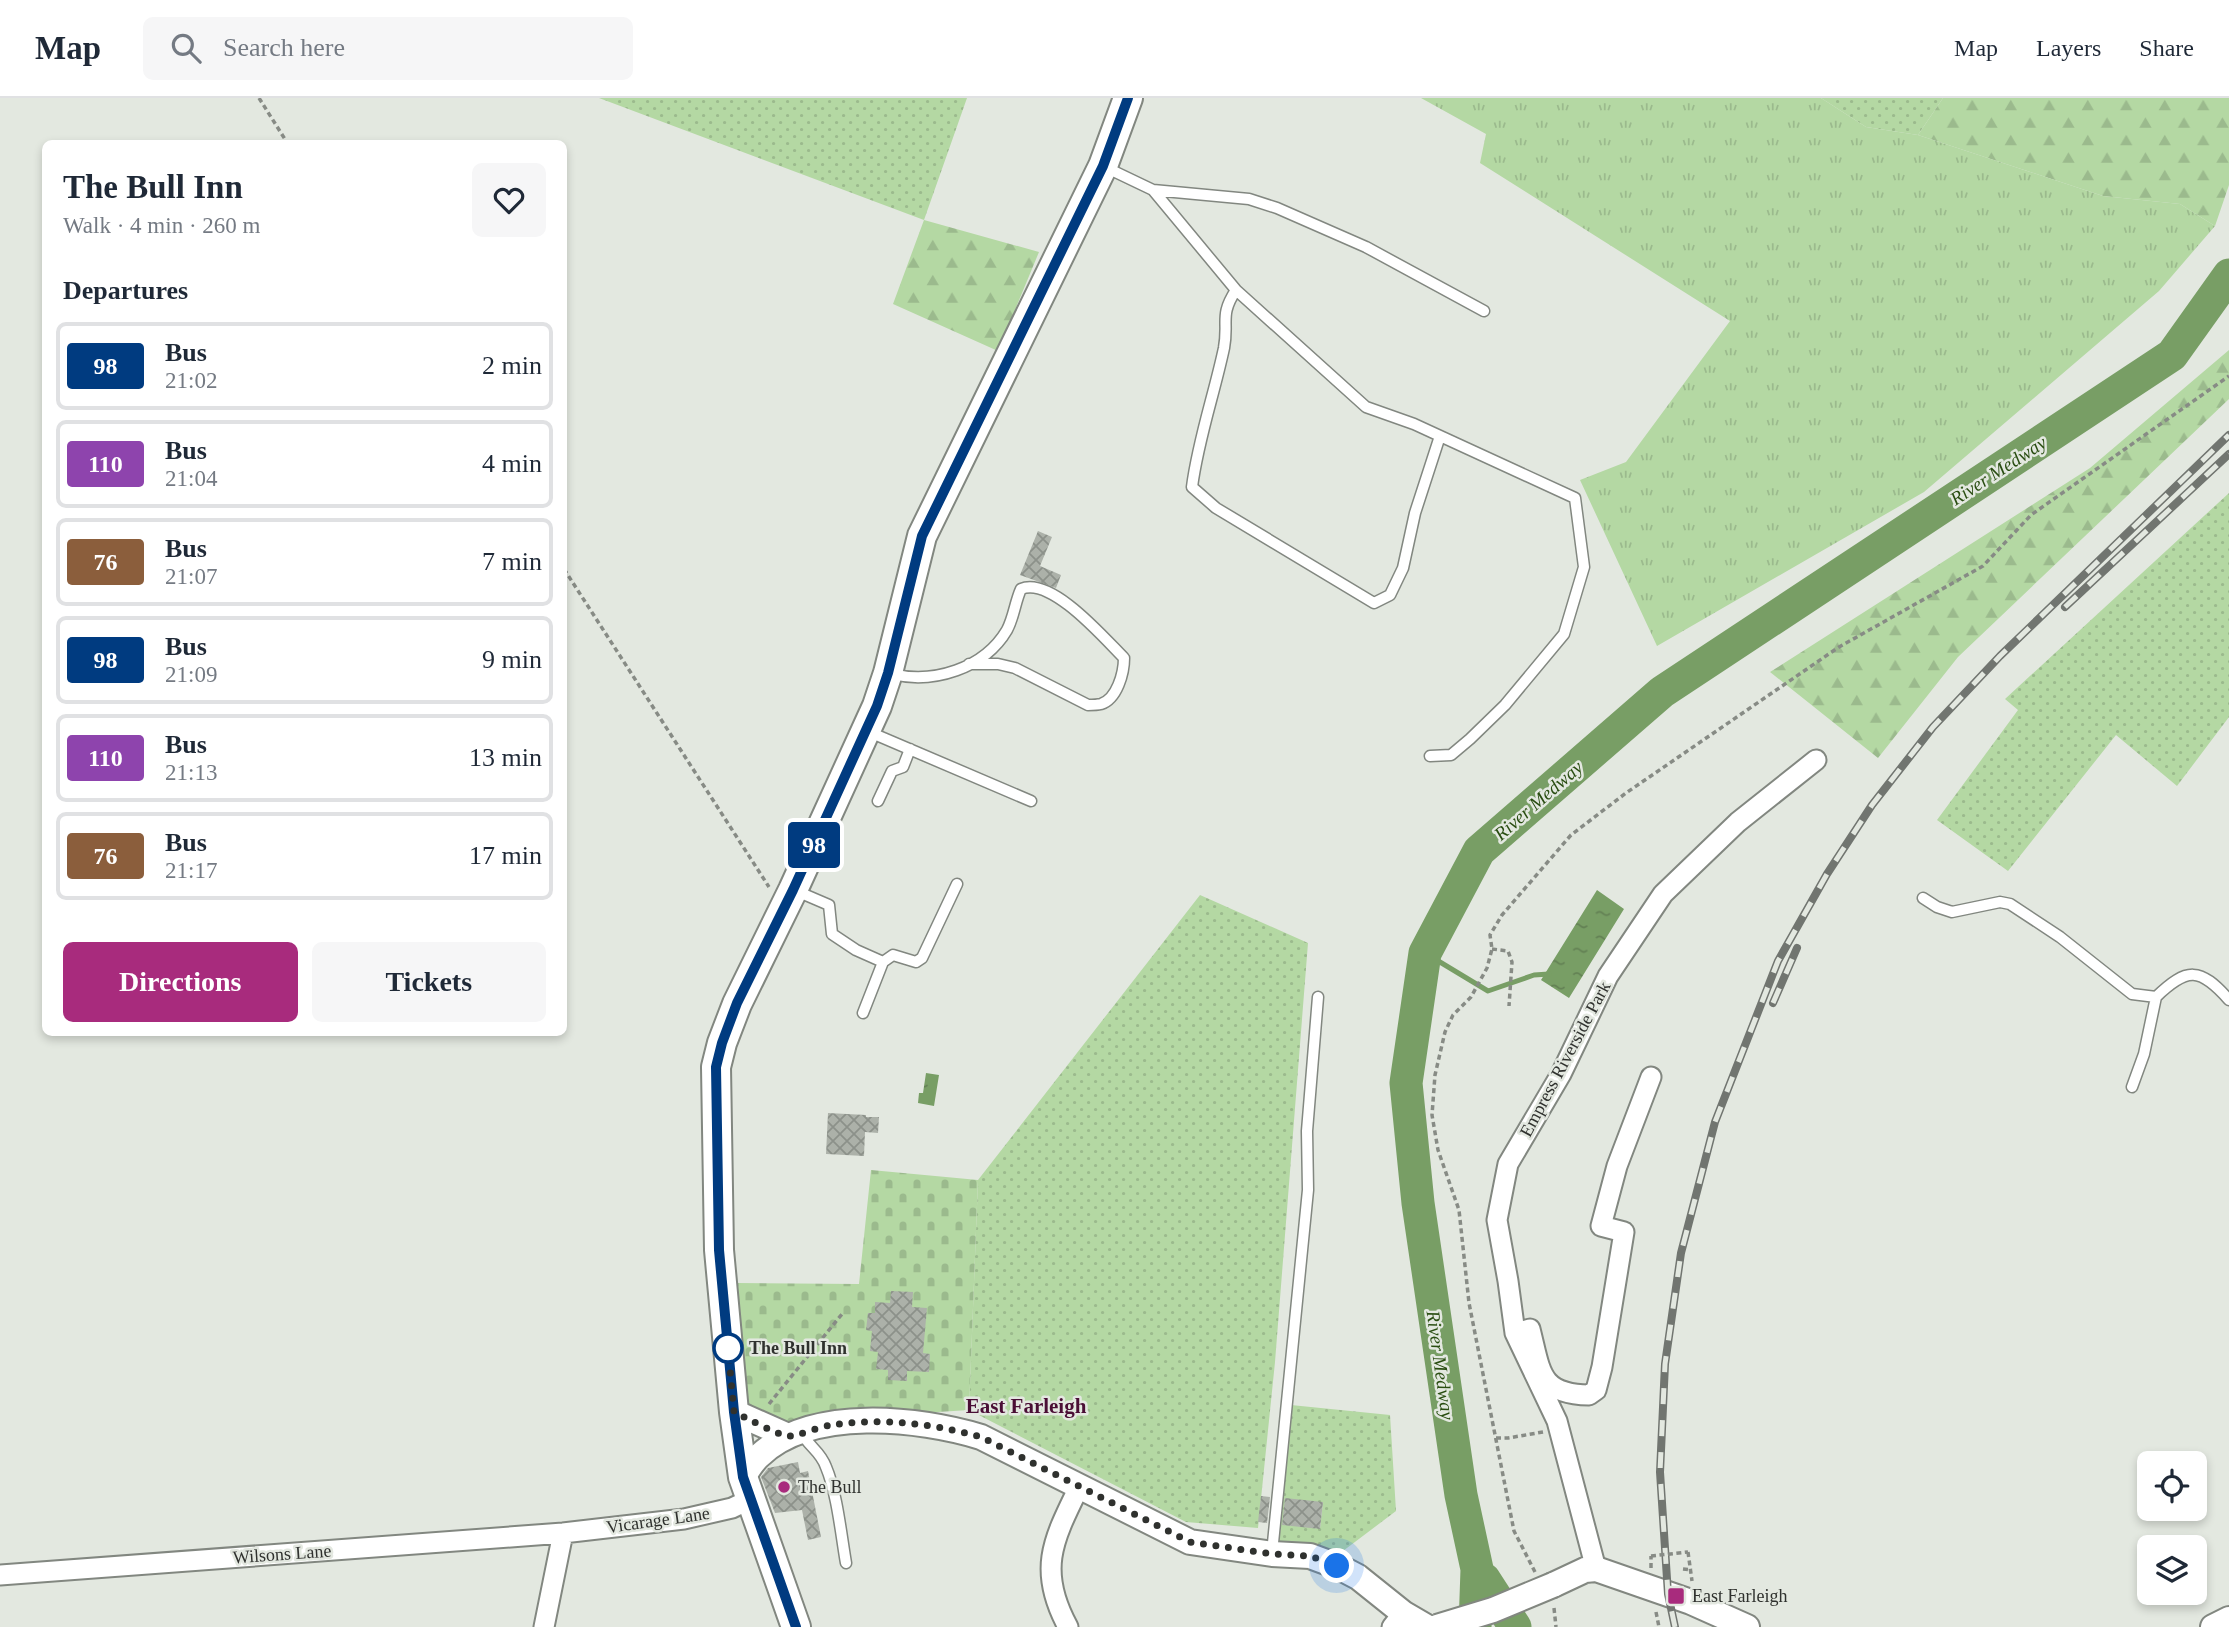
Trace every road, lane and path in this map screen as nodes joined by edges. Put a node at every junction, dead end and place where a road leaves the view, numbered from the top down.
1 (259, 98) edge
2 (1128, 98) edge
3 (285, 140) edge
4 (1103, 166) junction
5 (1153, 190) junction
6 (1236, 290) junction
7 (1484, 311) dead end
8 (2229, 376) edge
9 (1440, 436) junction
10 (567, 573) edge
11 (969, 664) junction
12 (888, 673) junction
13 (867, 731) junction
14 (910, 749) junction
15 (1430, 756) dead end
16 (1816, 760) dead end
17 (878, 801) dead end
18 (1031, 801) dead end
19 (957, 884) dead end
20 (1923, 898) dead end
21 (789, 899) junction
22 (1492, 949) junction
23 (883, 962) junction
24 (1318, 997) dead end
25 (2156, 997) junction
26 (2229, 1000) edge
27 (1509, 1006) dead end
28 (863, 1013) dead end
29 (1651, 1077) dead end
30 (2132, 1087) dead end
31 (842, 1314) dead end
32 (1515, 1333) junction
33 (744, 1417) junction
34 (1559, 1429) junction
35 (795, 1434) junction
36 (1496, 1438) junction
37 (1079, 1487) junction
38 (747, 1488) junction
39 (563, 1533) junction
40 (1272, 1554) junction
41 (1651, 1556) dead end
42 (846, 1563) dead end
43 (1596, 1569) junction
44 (1683, 1569) dead end
45 (0, 1575) edge
46 (1549, 1587) junction
47 (1056, 1617) edge
48 (2229, 1619) edge
49 (1657, 1620) dead end
50 (1416, 1624) edge
51 (544, 1627) edge
52 (796, 1627) edge
53 (1556, 1627) edge
54 (1658, 1627) edge
55 (1747, 1627) edge
56 (2213, 1627) edge

1 - 3 path
2 - 4 main road
4 - 5 lane
4 - 12 main road
5 - 6 lane
5 - 7 lane
6 - 9 lane
6 - 9 lane
8 - 22 path
9 - 15 lane
10 - 21 path
11 - 11 lane
11 - 12 lane
12 - 13 main road
13 - 14 lane
13 - 21 main road
14 - 17 lane
14 - 18 lane
16 - 32 street, Empress Riverside Park
19 - 23 lane
20 - 25 lane
21 - 23 lane
21 - 33 main road
22 - 27 path
22 - 36 path
23 - 28 lane
24 - 40 lane
25 - 26 lane
25 - 30 lane
29 - 32 street
31 - 33 path
32 - 34 street, Empress Riverside Park
33 - 35 street
33 - 38 main road
34 - 36 path
34 - 43 street, Empress Riverside Park
35 - 37 street
35 - 38 street
35 - 42 lane
36 - 46 path
37 - 40 street
37 - 47 street
38 - 39 street, Vicarage Lane
38 - 52 main road
39 - 45 street, Wilsons Lane
39 - 51 street
40 - 50 street
41 - 44 path, bridge
43 - 46 street
43 - 55 street
46 - 50 street, bridge
46 - 53 path
48 - 56 street
49 - 54 path

